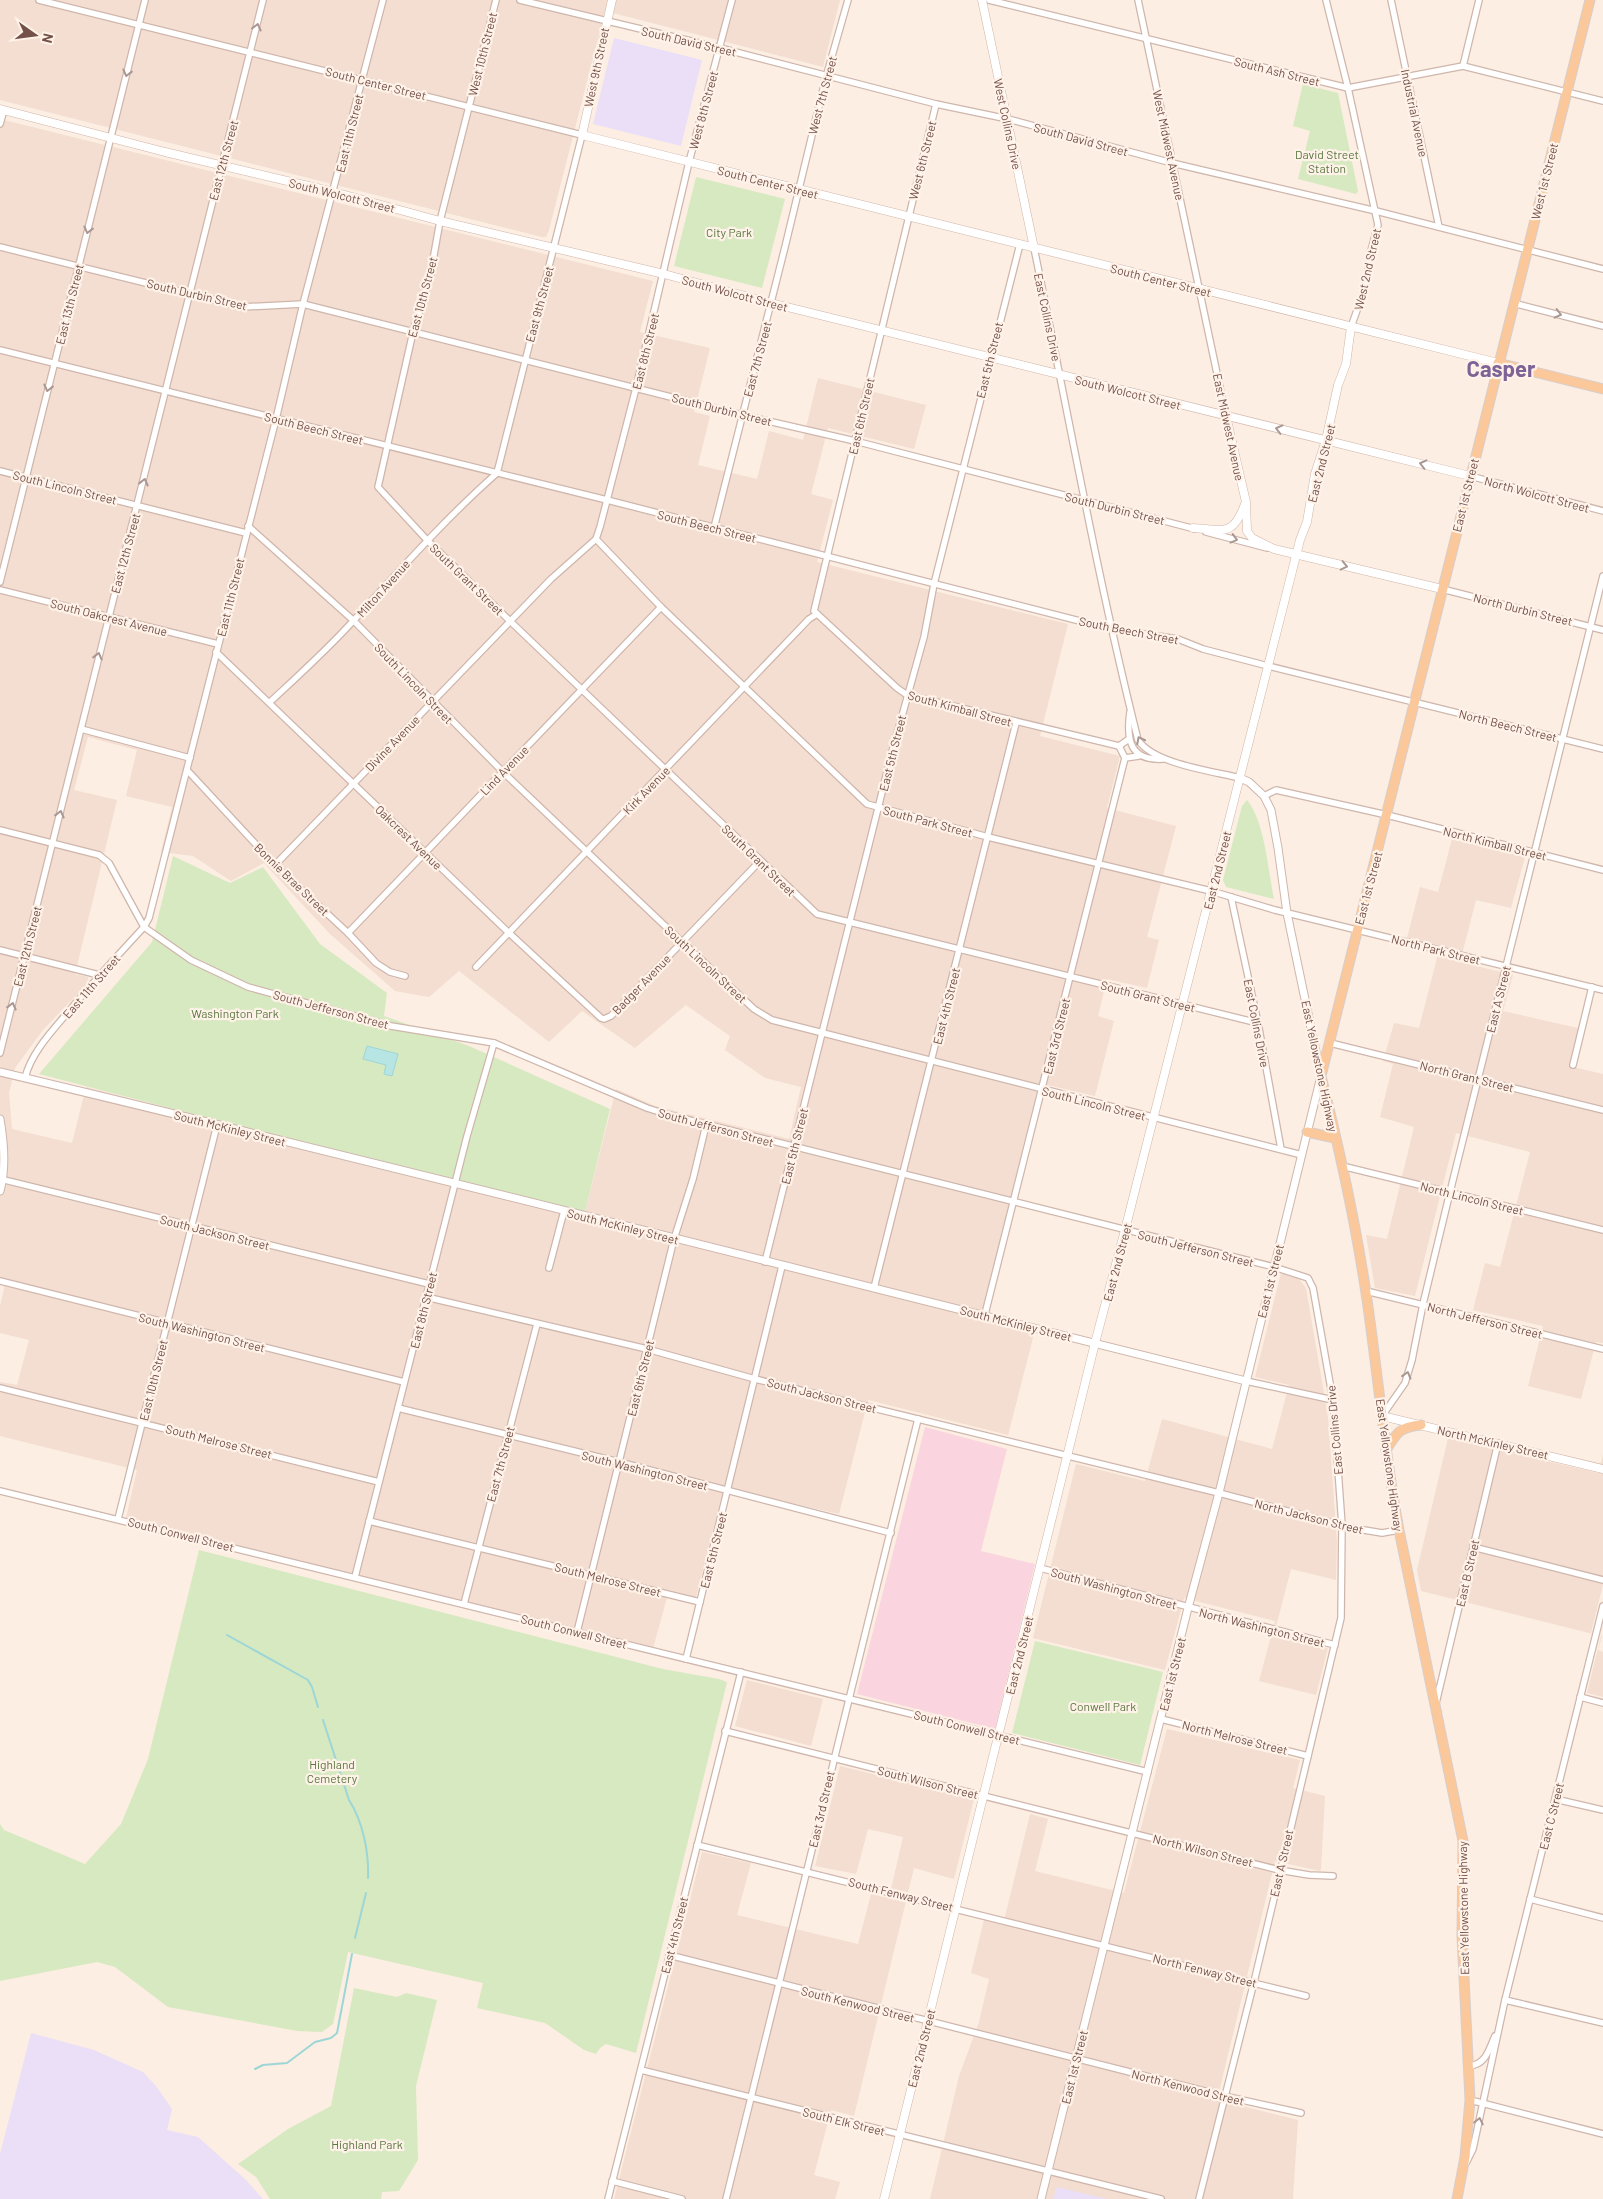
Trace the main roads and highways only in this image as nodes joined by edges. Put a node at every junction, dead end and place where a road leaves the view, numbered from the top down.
1 (612, 0) edge
2 (982, 0) edge
3 (1590, 0) edge
4 (2, 109) edge
5 (582, 134) joint
6 (1034, 248) junction
7 (1351, 327) junction
8 (1498, 363) junction
9 (1603, 389) edge
10 (1226, 416) junction
11 (1326, 440) junction
12 (1470, 476) junction
13 (1246, 502) junction
14 (1193, 528) road end
15 (1274, 548) joint
16 (1297, 555) junction
17 (1442, 589) junction
18 (1321, 1076) joint
19 (1307, 1132) road end
20 (1336, 1138) junction
21 (1382, 1416) junction
22 (1421, 1425) junction
23 (1386, 1450) junction
24 (1603, 1469) edge
25 (884, 2199) edge
26 (1457, 2199) edge

1 - 5 main road, West 9th Street
2 - 6 main road, West Collins Drive
3 - 8 main road, West 1st Street
4 - 10 main road, South Wolcott Street
5 - 6 main road, South Center Street
6 - 7 main road, South Center Street
7 - 8 main road, South Center Street
7 - 11 main road, East 2nd Street
8 - 9 main road
8 - 12 main road, East 1st Street
11 -> 10 main road, South Wolcott Street
10 - 13 main road, East Midwest Avenue
12 -> 11 main road, South Wolcott Street
11 - 16 main road, East 2nd Street
12 - 17 main road, East 1st Street
13 - 14 main road
13 - 15 main road, East Midwest Avenue
15 - 16 main road, South Durbin Street
16 -> 17 main road, South Durbin Street
16 - 25 main road, East 2nd Street
17 - 18 main road, East 1st Street
18 - 20 main road, East Yellowstone Highway
19 - 20 main road
20 - 21 main road, East Yellowstone Highway
21 - 22 main road, North McKinley Street
21 - 23 main road, East Yellowstone Highway
22 - 23 main road
22 - 24 main road, North McKinley Street
23 - 26 main road, East Yellowstone Highway

